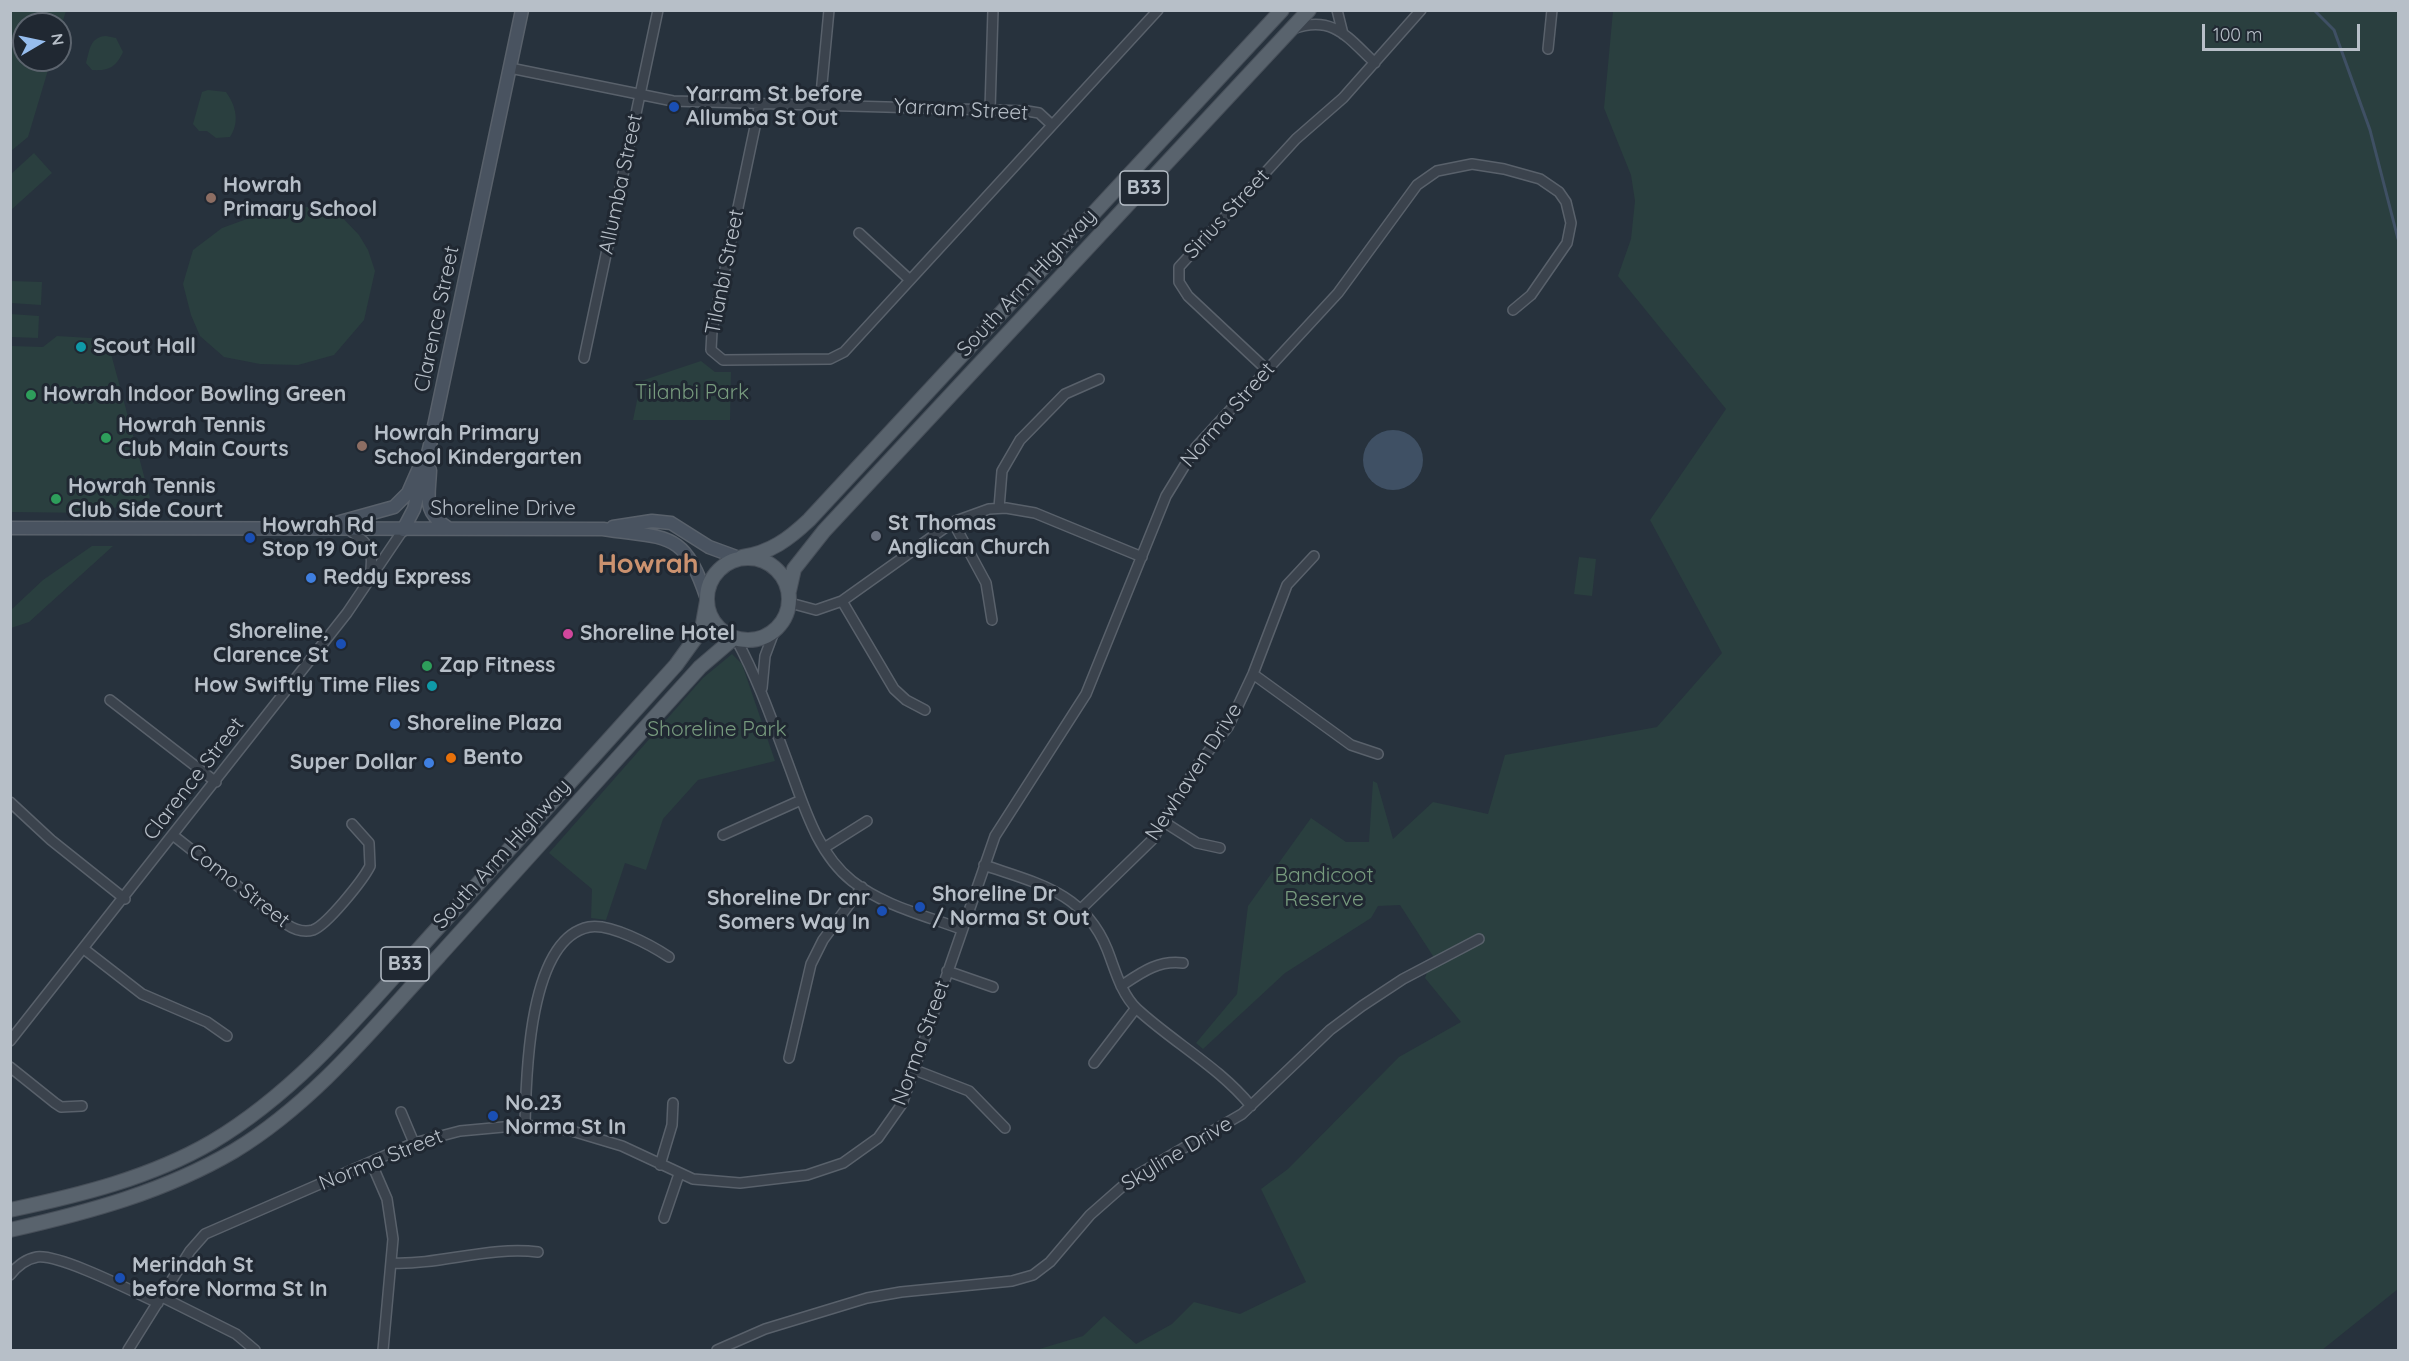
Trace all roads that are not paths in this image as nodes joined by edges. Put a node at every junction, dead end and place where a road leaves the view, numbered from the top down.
1 (522, 10) edge
2 (658, 10) edge
3 (829, 10) edge
4 (993, 10) edge
5 (1158, 10) edge
6 (1282, 10) edge
7 (1309, 10) edge
8 (1337, 10) edge
9 (1421, 10) edge
10 (1552, 10) edge
11 (1291, 30) junction
12 (1343, 34) junction
13 (1548, 49) dead end
14 (1375, 63) junction
15 (510, 68) junction
16 (640, 96) junction
17 (760, 103) junction
18 (820, 105) junction
19 (990, 110) junction
20 (1052, 125) junction
21 (859, 233) dead end
22 (910, 280) junction
23 (1514, 310) dead end
24 (584, 358) dead end
25 (1267, 370) junction
26 (1099, 379) dead end
27 (430, 445) junction
28 (999, 508) junction
29 (953, 522) junction
30 (10, 528) edge
31 (316, 528) junction
32 (448, 528) junction
33 (603, 529) junction
34 (350, 530) junction
35 (403, 530) junction
36 (1314, 556) dead end
37 (741, 557) junction
38 (1142, 557) junction
39 (370, 580) junction
40 (789, 597) junction
41 (707, 600) junction
42 (842, 601) junction
43 (993, 620) dead end
44 (774, 632) junction
45 (735, 638) junction
46 (1253, 674) junction
47 (763, 697) junction
48 (110, 700) dead end
49 (925, 711) dead end
50 (1378, 754) dead end
51 (216, 782) junction
52 (801, 800) junction
53 (10, 802) edge
54 (867, 821) dead end
55 (1164, 822) junction
56 (352, 824) dead end
57 (723, 835) dead end
58 (174, 836) junction
59 (824, 848) junction
60 (1220, 848) dead end
61 (984, 865) junction
62 (862, 887) junction
63 (125, 899) junction
64 (1082, 908) junction
65 (961, 929) junction
66 (1479, 939) dead end
67 (84, 949) junction
68 (669, 957) dead end
69 (1183, 963) dead end
70 (947, 971) junction
71 (1121, 986) junction
72 (993, 987) dead end
73 (1136, 1008) junction
74 (227, 1036) dead end
75 (10, 1041) edge
76 (789, 1058) dead end
77 (1094, 1063) dead end
78 (10, 1068) edge
79 (915, 1070) junction
80 (673, 1103) dead end
81 (82, 1106) dead end
82 (1251, 1106) junction
83 (401, 1112) dead end
84 (525, 1125) junction
85 (1005, 1128) dead end
86 (414, 1143) junction
87 (371, 1162) junction
88 (660, 1165) junction
89 (679, 1174) junction
90 (10, 1210) edge
91 (664, 1218) dead end
92 (10, 1230) edge
93 (538, 1252) dead end
94 (392, 1263) junction
95 (10, 1275) edge
96 (160, 1300) junction
97 (128, 1350) edge
98 (255, 1350) edge
99 (383, 1350) edge
100 (717, 1350) edge

1 - 15 main road, Clarence Street
2 - 16 street, Allumba Street
3 - 18 street
4 - 19 street
5 - 20 street, Tilanbi Street
6 - 37 main road, South Arm Highway / B33
7 - 11 main road, South Arm Highway / B33
8 - 12 street
9 - 14 street, Sirius Street
10 - 13 street
11 - 12 street
11 - 40 main road, South Arm Highway / B33
12 - 14 street
14 - 25 street, Sirius Street
15 - 16 street, Yarram Street
15 - 27 main road, Clarence Street
16 - 17 street, Yarram Street
16 - 24 street, Allumba Street
17 - 18 street, Yarram Street
17 - 22 street, Tilanbi Street
18 - 19 street, Yarram Street
19 - 20 street, Yarram Street
20 - 22 street, Tilanbi Street
21 - 22 street
23 - 25 street, Norma Street
25 - 38 street, Norma Street
26 - 28 street
27 - 31 main road
27 - 32 main road
27 - 35 main road, Clarence Street
28 - 29 street
28 - 38 street
29 - 42 street
29 - 43 street
30 - 31 main road
31 - 34 main road, Shoreline Drive
32 - 33 main road, Shoreline Drive
32 - 35 main road, Shoreline Drive
33 - 37 main road, Shoreline Drive
33 - 41 main road, Shoreline Drive
34 - 35 main road, Shoreline Drive
34 - 39 street
35 - 39 street, Clarence Street
36 - 46 street, Newhaven Drive
37 - 40 main road
37 - 41 main road, B33
38 - 61 street, Norma Street
39 - 51 street, Clarence Street
40 - 42 street
40 - 44 main road, B33
41 - 45 main road
41 - 90 main road, South Arm Highway / B33
42 - 49 street
44 - 45 main road
44 - 47 street
45 - 47 street
45 - 92 main road, South Arm Highway / B33
46 - 50 street
46 - 55 street, Newhaven Drive
47 - 52 street
48 - 51 street
51 - 58 street, Clarence Street
52 - 57 street
52 - 59 street
53 - 63 street
54 - 59 street
55 - 60 street
55 - 64 street, Newhaven Drive
56 - 58 street, Como Street
58 - 63 street, Clarence Street
59 - 62 street
61 - 64 street
61 - 65 street, Norma Street
62 - 65 street
62 - 76 street
63 - 67 street, Clarence Street
64 - 71 street
65 - 70 street, Norma Street
66 - 82 street, Skyline Drive
67 - 74 street
67 - 75 street, Clarence Street
68 - 84 street
69 - 71 street
70 - 72 street, Norma Street
70 - 79 street, Norma Street
71 - 73 street
73 - 77 street
73 - 82 street
78 - 81 street
79 - 85 street
79 - 89 street, Norma Street
80 - 88 street
82 - 100 street, Skyline Drive
83 - 86 street
84 - 86 street, Norma Street
84 - 88 street, Norma Street
86 - 87 street, Norma Street
87 - 94 street
87 - 96 street, Norma Street
88 - 89 street, Norma Street
89 - 91 street
93 - 94 street
94 - 99 street
95 - 96 street
96 - 97 street, Norma Street
96 - 98 street

